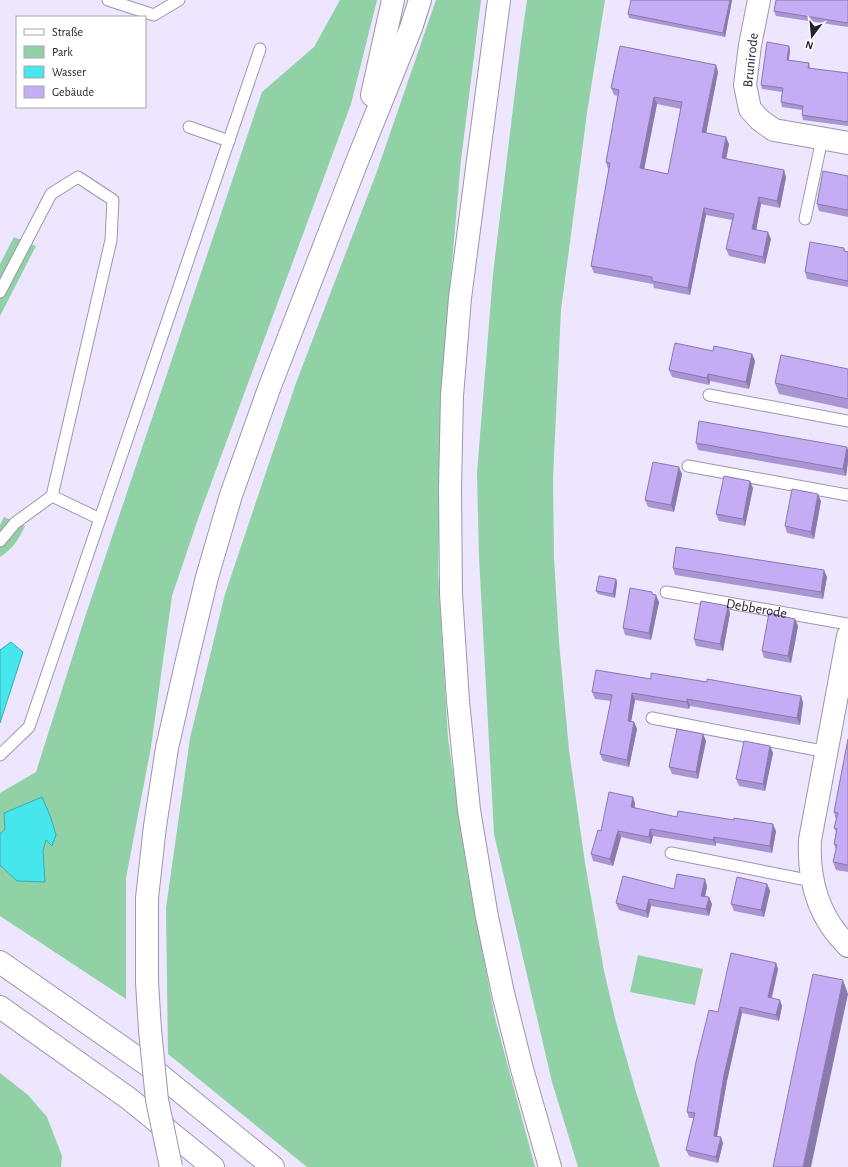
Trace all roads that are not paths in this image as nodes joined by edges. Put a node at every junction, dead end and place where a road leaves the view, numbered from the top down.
1 (108, 0) edge
2 (179, 0) edge
3 (393, 0) edge
4 (420, 0) edge
5 (499, 0) edge
6 (759, 0) edge
7 (260, 49) dead end
8 (189, 127) dead end
9 (822, 139) junction
10 (229, 141) junction
11 (848, 143) edge
12 (356, 164) junction
13 (805, 219) dead end
14 (0, 292) edge
15 (710, 395) dead end
16 (848, 421) edge
17 (688, 466) dead end
18 (848, 495) edge
19 (52, 496) junction
20 (100, 519) junction
21 (0, 541) edge
22 (666, 592) dead end
23 (848, 624) edge
24 (848, 636) edge
25 (652, 718) dead end
26 (827, 752) junction
27 (0, 755) edge
28 (671, 853) dead end
29 (812, 881) junction
30 (848, 946) edge
31 (0, 962) edge
32 (0, 1007) edge
33 (171, 1167) edge
34 (213, 1167) edge
35 (273, 1167) edge
36 (550, 1167) edge

1 - 2 lane
3 - 12 main road
4 - 12 main road
5 - 36 main road
6 - 9 main road, Brunirode
7 - 10 lane
8 - 10 lane
9 - 11 main road, Brunirode
9 - 13 lane
10 - 20 lane
12 - 33 main road, bridge
14 - 19 lane
15 - 16 lane
17 - 18 lane
19 - 20 lane
19 - 21 lane
20 - 27 lane
22 - 23 lane, Debberode
24 - 26 main road
25 - 26 lane
26 - 29 main road
28 - 29 lane
29 - 30 main road
31 - 35 main road
32 - 34 main road

